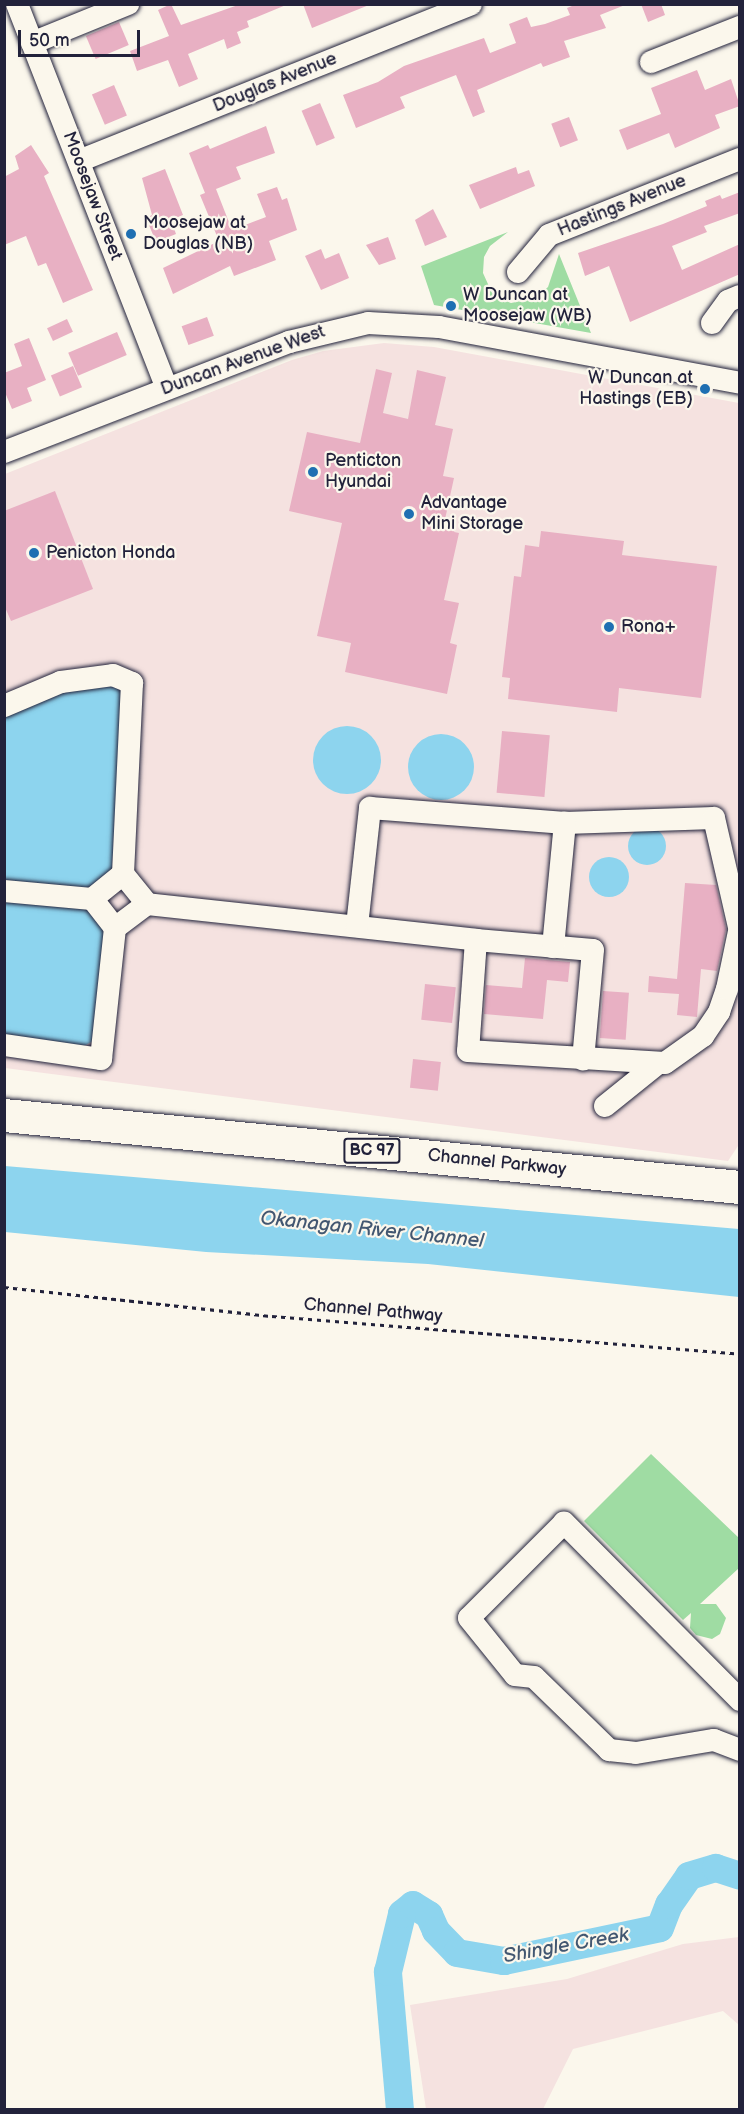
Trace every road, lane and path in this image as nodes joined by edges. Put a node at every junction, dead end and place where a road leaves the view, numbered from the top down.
1 (17, 4) edge
2 (128, 4) edge
3 (471, 4) edge
4 (740, 27) edge
5 (32, 43) junction
6 (651, 62) dead end
7 (740, 159) edge
8 (79, 161) junction
9 (518, 272) dead end
10 (740, 296) edge
11 (712, 322) dead end
12 (740, 383) edge
13 (167, 388) junction
14 (4, 452) edge
15 (4, 706) edge
16 (565, 823) junction
17 (123, 874) junction
18 (4, 891) edge
19 (92, 899) junction
20 (147, 904) junction
21 (357, 926) junction
22 (739, 927) edge
23 (115, 928) junction
24 (476, 940) junction
25 (553, 947) junction
26 (4, 1045) edge
27 (583, 1060) junction
28 (656, 1065) junction
29 (605, 1107) dead end
30 (4, 1115) edge
31 (740, 1187) edge
32 (4, 1287) edge
33 (740, 1354) edge
34 (740, 1700) edge
35 (740, 1750) edge

1 - 5 street, Moosejaw Street
2 - 5 street
3 - 8 street, Douglas Avenue
4 - 6 street
5 - 8 street, Moosejaw Street
7 - 9 street, Hastings Avenue
8 - 13 street, Moosejaw Street
10 - 11 street
12 - 13 street, Duncan Avenue West
13 - 14 street, Duncan Avenue West
15 - 17 street
16 - 21 street
16 - 22 street
16 - 25 street
17 - 19 street
17 - 20 street
18 - 19 street
19 - 23 street
20 - 21 street
20 - 23 street
21 - 24 street
22 - 28 street
23 - 26 street
24 - 25 street
24 - 27 street
25 - 27 street
27 - 28 street
28 - 29 street
30 - 31 highway, Channel Parkway / BC 97
32 - 33 path, Channel Pathway
34 - 35 street

